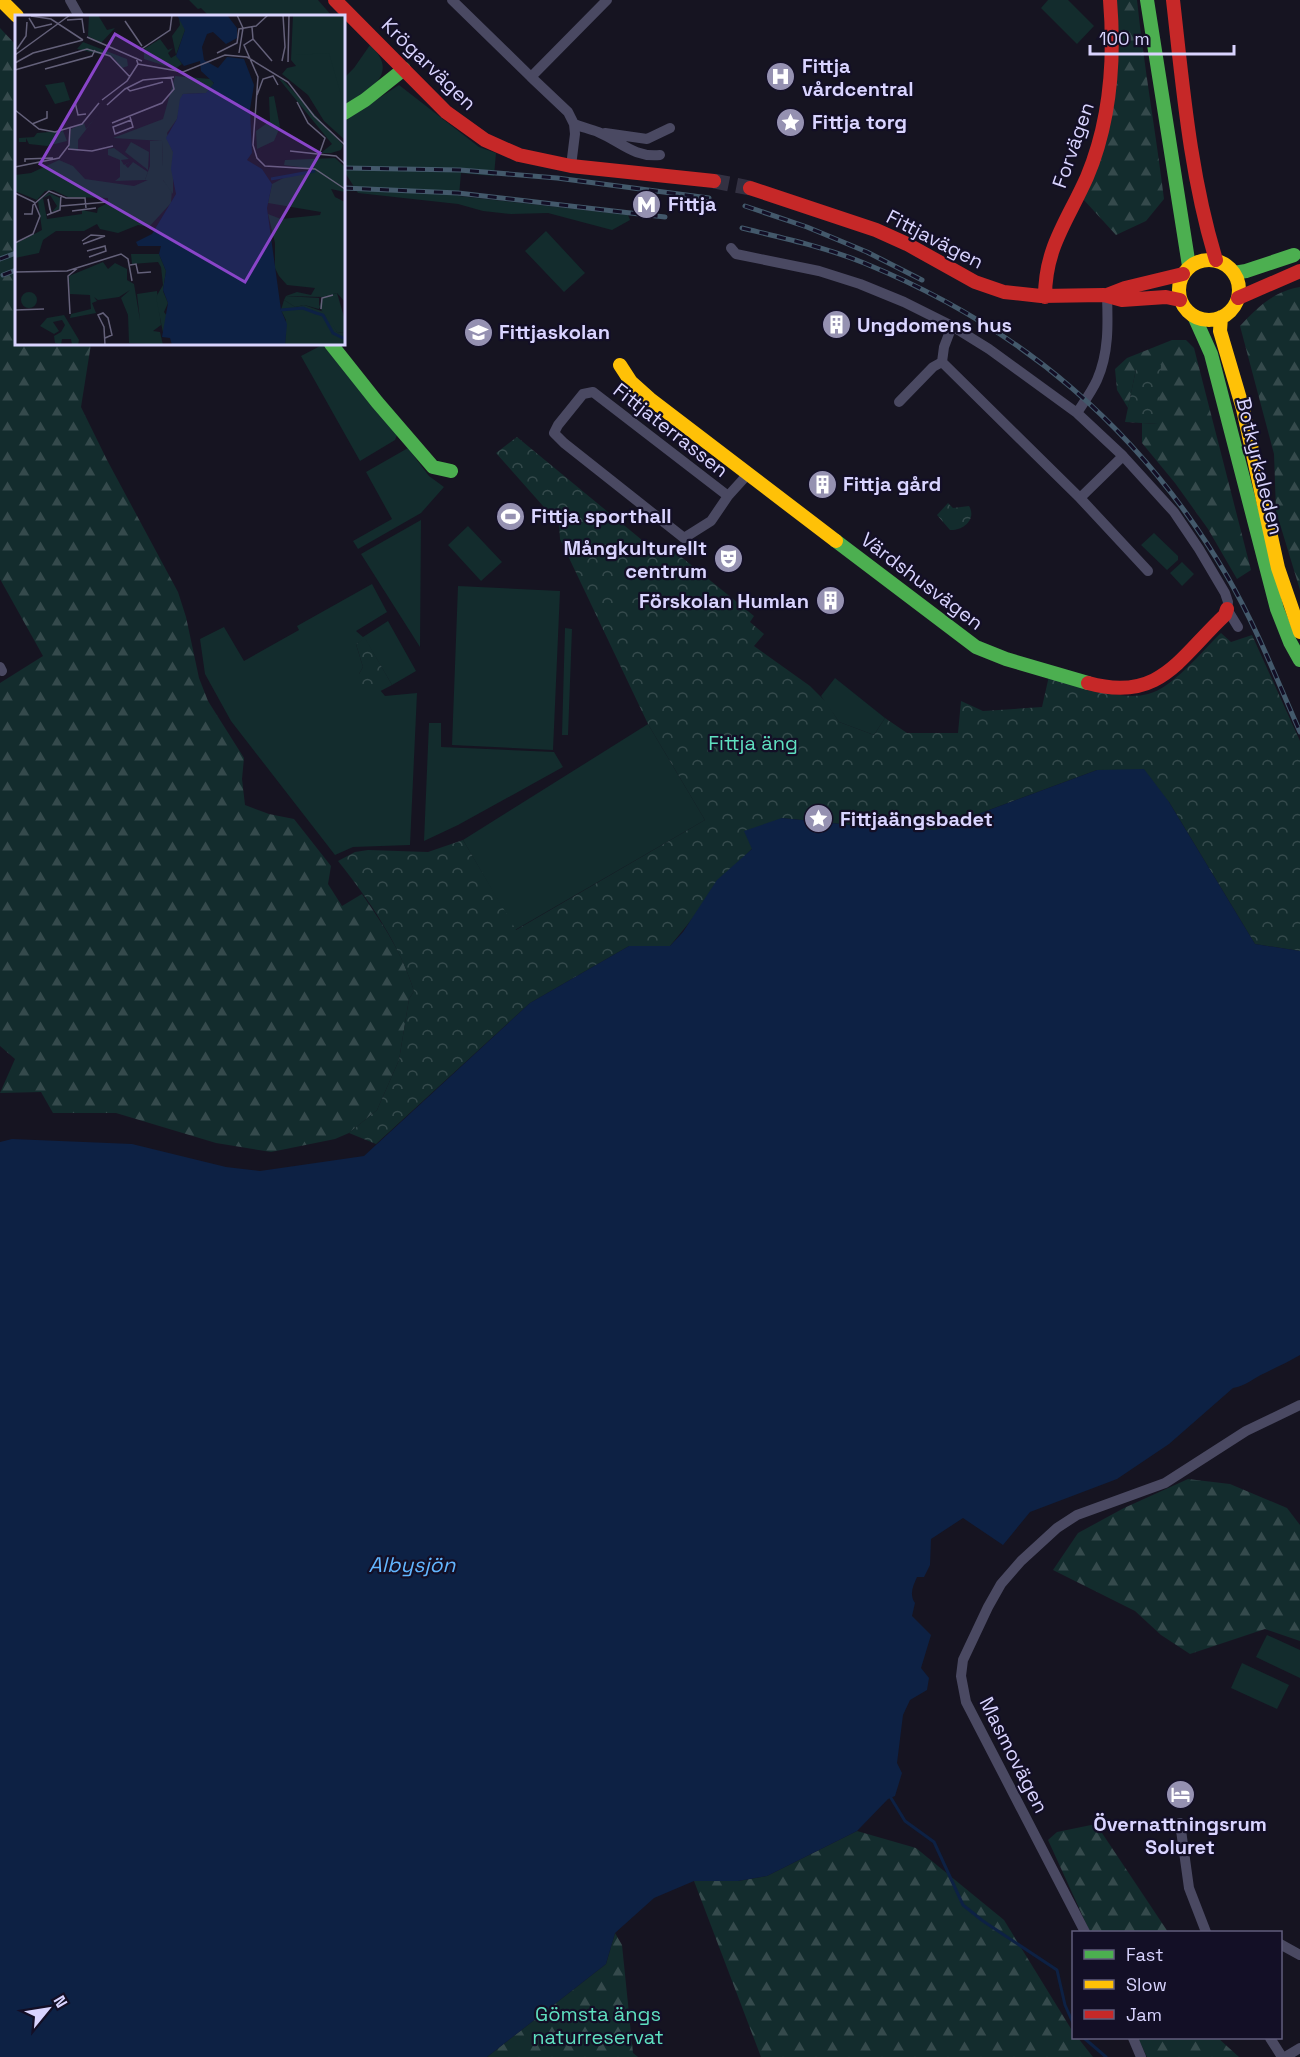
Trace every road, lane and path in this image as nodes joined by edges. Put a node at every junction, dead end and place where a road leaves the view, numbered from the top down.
1 (1, 0) edge
2 (70, 0) edge
3 (335, 0) edge
4 (452, 0) edge
5 (607, 0) edge
6 (1110, 0) edge
7 (1148, 0) edge
8 (1173, 0) edge
9 (16, 15) edge
10 (78, 15) edge
11 (404, 69) junction
12 (531, 77) junction
13 (345, 112) edge
14 (574, 124) junction
15 (670, 128) dead end
16 (599, 132) junction
17 (660, 156) dead end
18 (572, 166) junction
19 (714, 181) tunnel mouth
20 (750, 188) tunnel mouth
21 (731, 248) dead end
22 (1299, 259) edge
23 (1216, 261) junction
24 (1186, 270) junction
25 (1234, 273) junction
26 (1107, 296) junction
27 (1045, 297) junction
28 (1238, 298) junction
29 (1180, 300) junction
30 (1194, 316) junction
31 (1221, 317) junction
32 (952, 326) junction
33 (332, 345) edge
34 (942, 362) junction
35 (620, 365) dead end
36 (899, 402) dead end
37 (1077, 413) junction
38 (1123, 456) junction
39 (451, 471) dead end
40 (747, 475) junction
41 (728, 496) junction
42 (1080, 498) junction
43 (1148, 571) dead end
44 (1227, 609) junction
45 (1238, 627) dead end
46 (1300, 632) edge
47 (1300, 660) edge
48 (1300, 1405) edge
49 (1180, 1823) dead end
50 (1084, 1931) edge
51 (1206, 1931) edge
52 (1282, 1945) edge
53 (1300, 1954) edge
54 (1134, 2039) edge
55 (1271, 2039) edge
56 (1300, 2048) edge
57 (1141, 2057) edge
58 (1283, 2057) edge

1 - 9 street
2 - 10 street
3 - 11 street, Krögarvägen
4 - 12 street
5 - 12 street
6 - 27 street, Forvägen
7 - 24 street
8 - 23 street
11 - 13 street
11 - 18 street, Krögarvägen
12 - 14 street
14 - 16 street
14 - 18 street
15 - 16 street
16 - 17 street
18 - 19 street, Krögarvägen
20 - 27 street, Fittjavägen
21 - 32 street
22 - 25 street
22 - 28 street
23 - 24 street
23 - 25 street
24 - 26 street, Fittjavägen
24 - 29 street
25 - 28 street
26 - 27 street, Fittjavägen
26 - 29 street, Fittjavägen
26 - 37 street
28 - 31 street
29 - 30 street, Botkyrkaleden
30 - 31 street
30 - 47 street, Botkyrkaleden
31 - 46 street, Botkyrkaleden
32 - 34 street
32 - 37 street
33 - 39 street
34 - 36 street
34 - 42 street
35 - 40 street, Värdshusvägen
37 - 38 street
38 - 42 street
38 - 44 street
40 - 41 street, Fittjaterrassen
40 - 44 street, Värdshusvägen
41 - 41 street, Fittjaterrassen
42 - 43 street
44 - 45 street
48 - 50 street, Masmovägen
49 - 51 street
52 - 53 street
54 - 57 street
55 - 58 street
56 - 58 street

